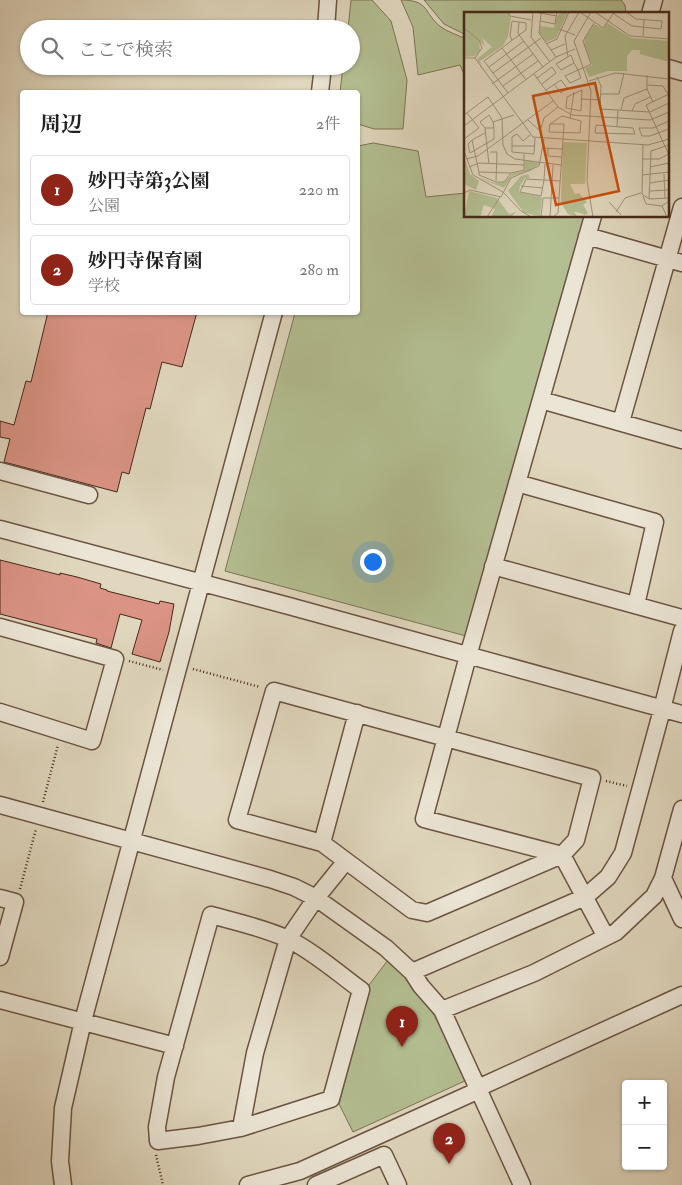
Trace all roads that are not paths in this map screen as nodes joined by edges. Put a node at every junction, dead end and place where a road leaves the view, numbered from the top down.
1 (328, 0) edge
2 (327, 20) edge
3 (322, 75) edge
4 (320, 90) edge
5 (682, 208) edge
6 (592, 218) edge
7 (587, 236) junction
8 (675, 261) edge
9 (273, 315) edge
10 (541, 400) junction
11 (620, 422) junction
12 (682, 440) edge
13 (0, 471) edge
14 (517, 483) junction
15 (89, 495) dead end
16 (0, 529) edge
17 (493, 566) junction
18 (201, 583) junction
19 (636, 605) junction
20 (682, 618) edge
21 (0, 627) edge
22 (682, 631) edge
23 (468, 656) junction
24 (0, 712) edge
25 (357, 713) junction
26 (661, 713) junction
27 (682, 714) edge
28 (446, 737) junction
29 (0, 804) edge
30 (682, 809) edge
31 (131, 841) junction
32 (322, 843) junction
33 (562, 855) junction
34 (346, 861) junction
35 (662, 878) junction
36 (585, 897) junction
37 (316, 898) junction
38 (7, 900) edge
39 (682, 919) edge
40 (606, 938) junction
41 (288, 939) junction
42 (0, 957) edge
43 (412, 972) junction
44 (682, 995) edge
45 (0, 1000) edge
46 (442, 1010) junction
47 (83, 1021) junction
48 (175, 1046) junction
49 (478, 1089) junction
50 (241, 1128) junction
51 (63, 1185) edge
52 (248, 1185) edge
53 (316, 1185) edge
54 (398, 1185) edge
55 (522, 1185) edge

1 - 2 street
3 - 4 street
5 - 8 street
6 - 7 street
7 - 8 street
7 - 10 street
8 - 11 street
9 - 18 street
10 - 11 street
10 - 14 street
11 - 12 street
13 - 15 street
14 - 17 street
14 - 19 street
16 - 18 street
17 - 19 street
17 - 23 street
18 - 23 street
18 - 31 street
19 - 20 street
21 - 24 street
22 - 26 street
23 - 26 street
23 - 28 street
25 - 28 street
25 - 32 street
25 - 32 street
26 - 27 street
26 - 36 street
28 - 33 street
28 - 33 street
29 - 31 street
30 - 35 street
31 - 37 street
31 - 47 street
32 - 34 street
33 - 34 street
33 - 36 street
34 - 37 street
35 - 39 street
35 - 40 street
36 - 40 street
36 - 43 street
37 - 41 street
37 - 43 street
38 - 42 street
40 - 46 street
41 - 48 street
41 - 50 street
41 - 50 street
43 - 46 street
44 - 49 street
45 - 47 street
46 - 49 street
47 - 48 street
47 - 51 street
48 - 50 street
49 - 52 street
49 - 55 street
53 - 54 street

